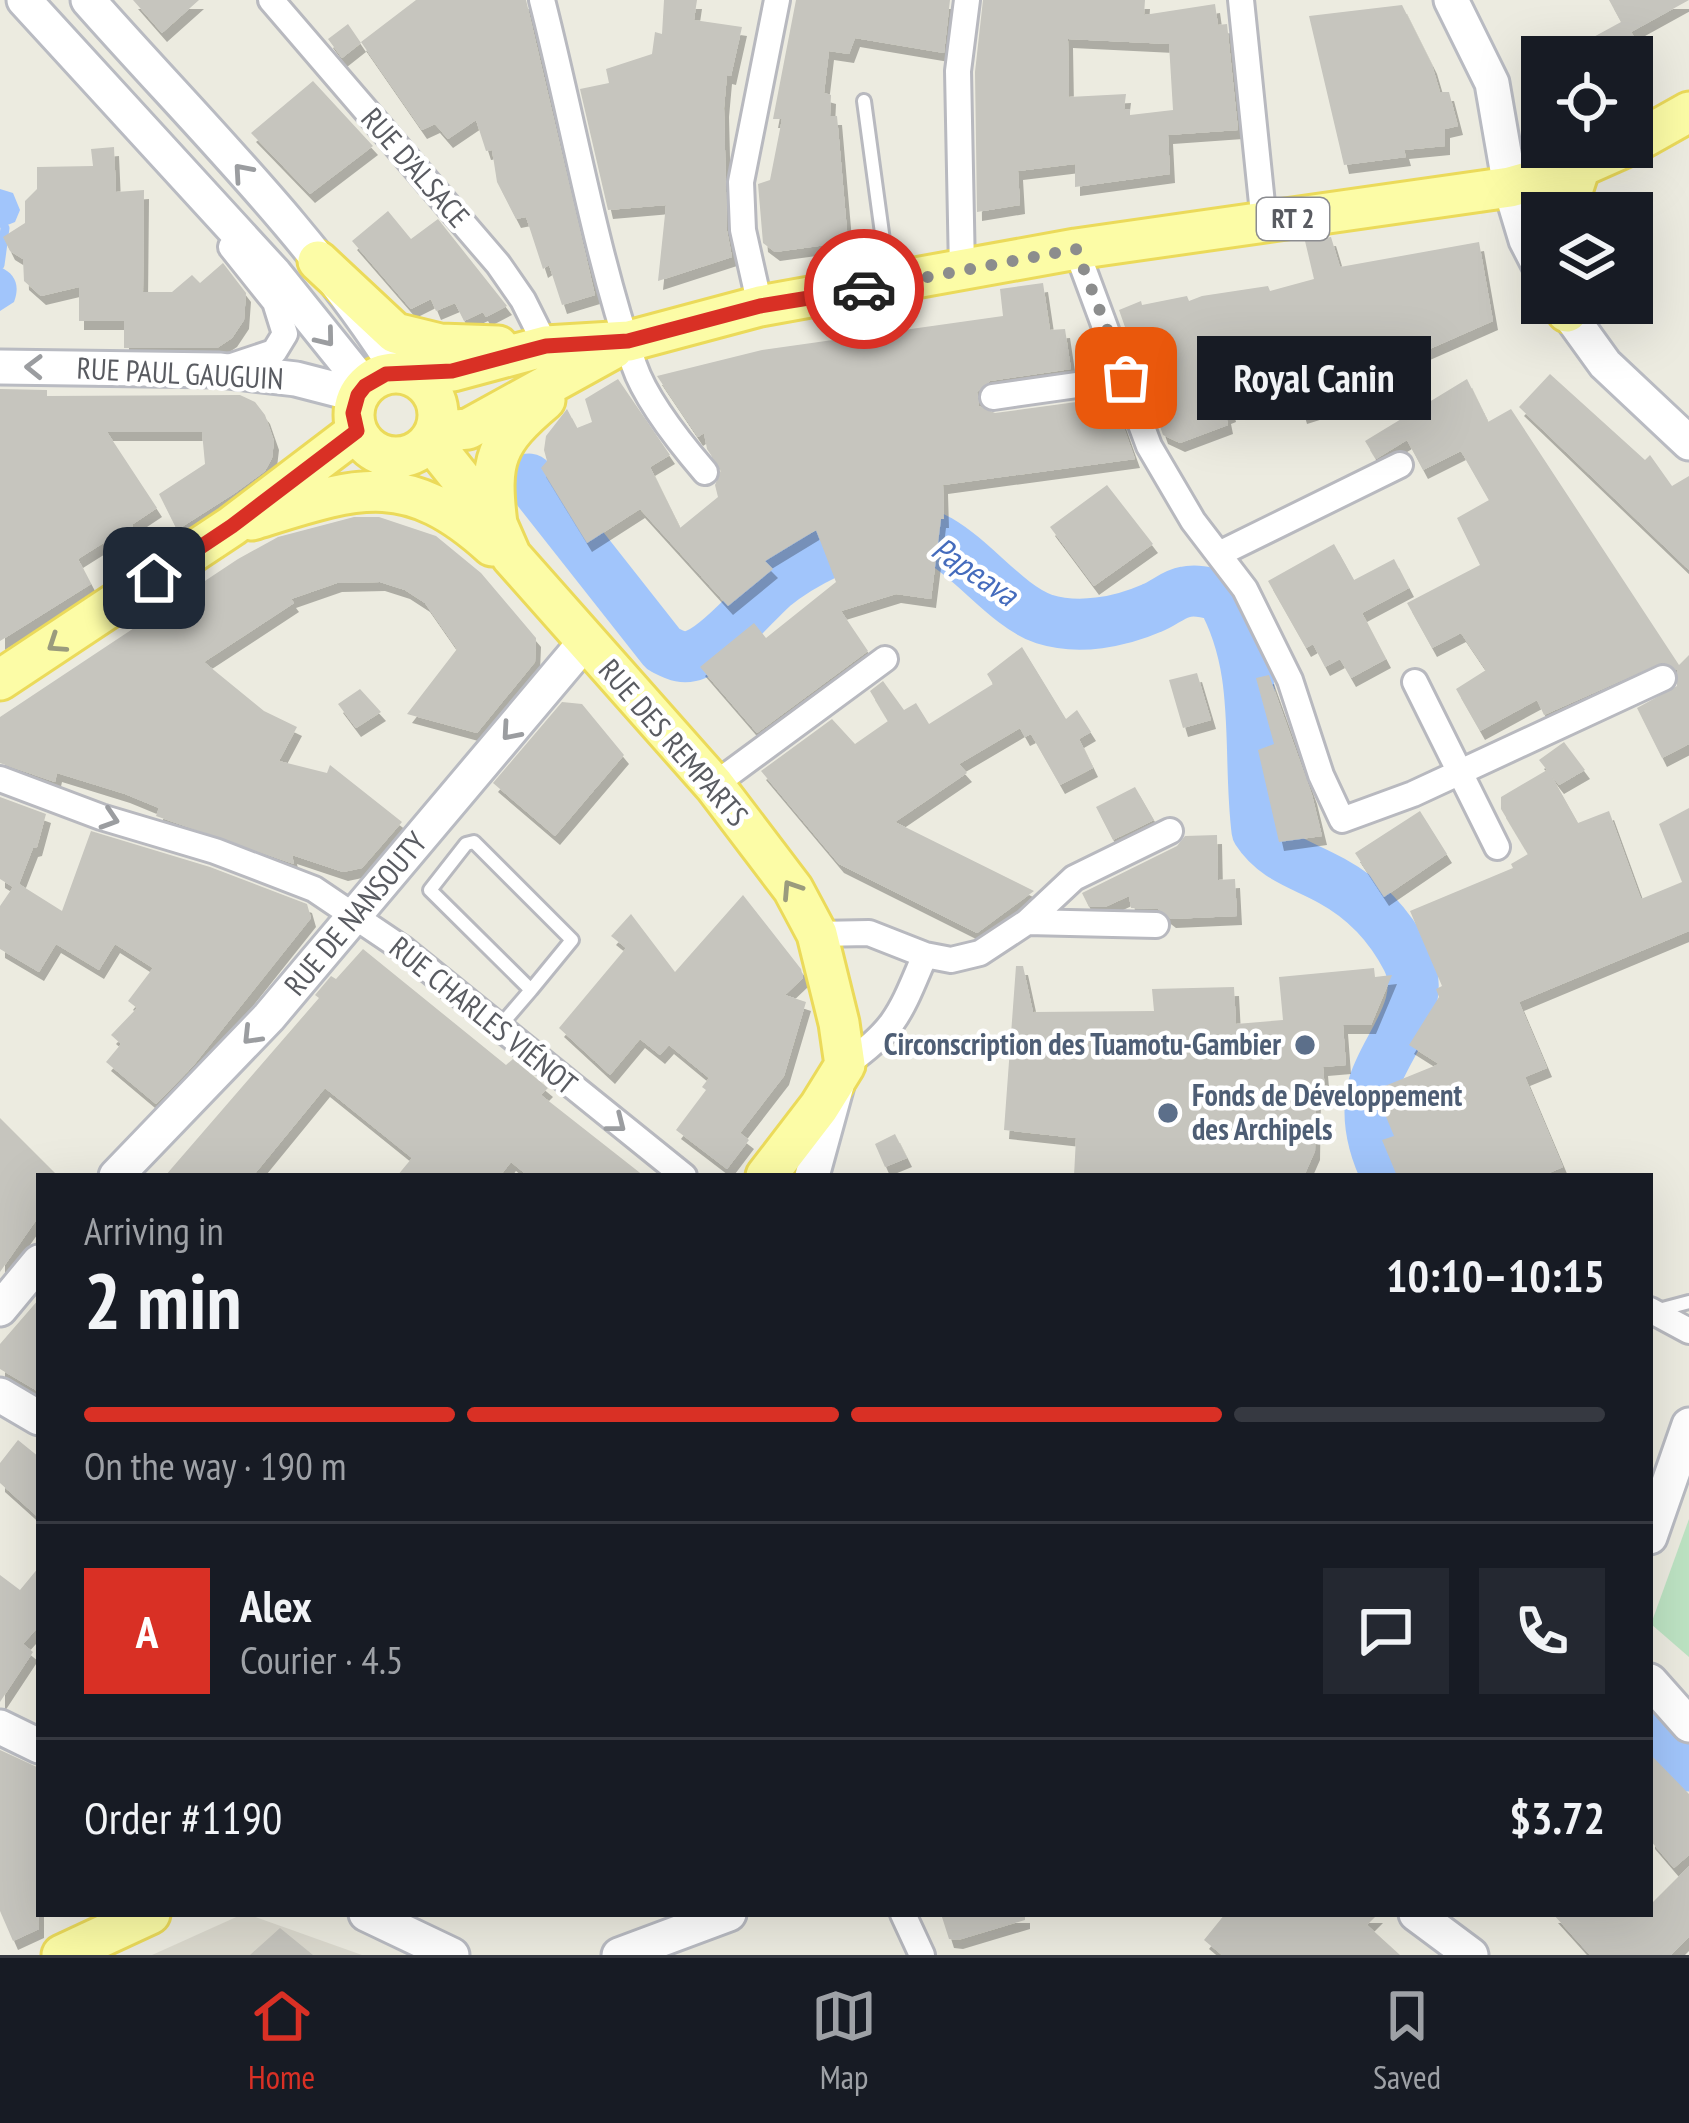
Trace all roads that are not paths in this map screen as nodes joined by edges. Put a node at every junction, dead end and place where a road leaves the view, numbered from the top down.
1 (24, 0) edge
2 (88, 0) edge
3 (271, 0) edge
4 (542, 0) edge
5 (777, 0) edge
6 (967, 0) edge
7 (1240, 0) edge
8 (1451, 0) edge
9 (99, 81) junction
10 (864, 101) dead end
11 (1689, 112) edge
12 (1653, 132) edge
13 (1576, 168) edge
14 (1510, 187) junction
15 (1264, 223) junction
16 (1521, 224) edge
17 (1076, 249) junction
18 (318, 261) junction
19 (962, 270) junction
20 (890, 284) junction
21 (760, 306) junction
22 (1577, 324) edge
23 (628, 341) junction
24 (546, 346) junction
25 (590, 362) junction
26 (0, 367) edge
27 (219, 370) junction
28 (1126, 378) junction
29 (378, 392) junction
30 (993, 397) dead end
31 (432, 436) junction
32 (1689, 443) edge
33 (1400, 465) dead end
34 (705, 472) dead end
35 (497, 524) junction
36 (232, 526) junction
37 (1221, 553) junction
38 (540, 590) junction
39 (585, 642) junction
40 (885, 658) dead end
41 (1663, 678) dead end
42 (0, 680) edge
43 (1415, 682) dead end
44 (1462, 772) junction
45 (0, 778) edge
46 (714, 785) junction
47 (1170, 831) dead end
48 (1497, 847) dead end
49 (355, 916) junction
50 (1027, 922) junction
51 (1156, 925) dead end
52 (817, 934) junction
53 (925, 955) junction
54 (531, 990) junction
55 (499, 1027) junction
56 (842, 1072) junction
57 (119, 1173) edge
58 (680, 1173) edge
59 (768, 1173) edge
60 (817, 1173) edge
61 (36, 1266) edge
62 (1689, 1302) edge
63 (0, 1310) edge
64 (1653, 1311) edge
65 (1653, 1312) edge
66 (1689, 1330) edge
67 (0, 1395) edge
68 (36, 1416) edge
69 (1689, 1425) edge
70 (1653, 1528) edge
71 (1653, 1684) edge
72 (1689, 1725) edge
73 (0, 1726) edge
74 (36, 1744) edge
75 (144, 1917) edge
76 (372, 1917) edge
77 (637, 1917) edge
78 (721, 1917) edge
79 (905, 1917) edge
80 (1420, 1917) edge
81 (62, 1955) edge
82 (452, 1955) edge
83 (618, 1955) edge
84 (922, 1955) edge
85 (1471, 1955) edge

1 - 9 main road
18 -> 2 main road
3 - 24 street, RUE D'ALSACE
4 - 23 street
5 - 21 street
6 - 19 street
7 - 15 street
8 - 14 main road
9 - 27 street
9 -> 29 main road
10 - 20 lane
11 - 12 main road, RT 2
13 - 14 main road, RT 2
14 - 15 main road, RT 2
14 - 16 main road
15 - 17 main road, RT 2
17 - 19 main road, RT 2
17 - 28 street
18 - 24 main road
18 - 29 main road
19 - 20 main road, RT 2
20 - 21 main road, RT 2
21 - 23 main road, RT 2
22 - 32 main road
23 - 24 main road, RT 2
23 - 25 main road, RT 2
23 - 34 street
24 - 29 main road, RT 2
25 - 31 main road, RT 2
25 - 35 main road
27 -> 26 main road, RUE PAUL GAUGUIN
27 - 29 main road, RUE PAUL GAUGUIN
28 - 30 street
28 - 37 street
29 - 31 main road
29 - 31 main road, RT 2
29 - 36 main road, RT 2
31 - 35 main road, RUE DES REMPARTS
33 - 37 street
35 - 38 main road, RUE DES REMPARTS
36 - 38 main road
36 -> 42 main road, RT 2
37 - 44 street
38 - 39 main road, RUE DES REMPARTS
39 - 46 main road, RUE DES REMPARTS
39 -> 49 main road, RUE DE NANSOUTY
40 - 46 street
41 - 44 street
43 - 44 street
44 - 48 street
45 -> 49 street, RUE CHARLES VIÉNOT
52 -> 46 main road, RUE DES REMPARTS
47 - 50 street
49 - 55 street, RUE CHARLES VIÉNOT
49 -> 57 main road, RUE DE NANSOUTY
50 - 51 street
50 - 53 street
52 - 53 street
52 - 56 main road, RUE DES REMPARTS
53 - 56 street
54 - 54 lane
54 - 55 lane
55 -> 58 street, RUE CHARLES VIÉNOT
56 - 59 main road
56 - 60 main road
61 - 63 main road
62 - 64 lane
65 - 66 street
67 - 68 main road
69 - 70 main road
71 - 72 main road
73 - 74 main road
75 - 81 main road
76 - 82 main road
77 - 83 main road
78 - 83 main road
79 - 84 street
80 - 85 main road

